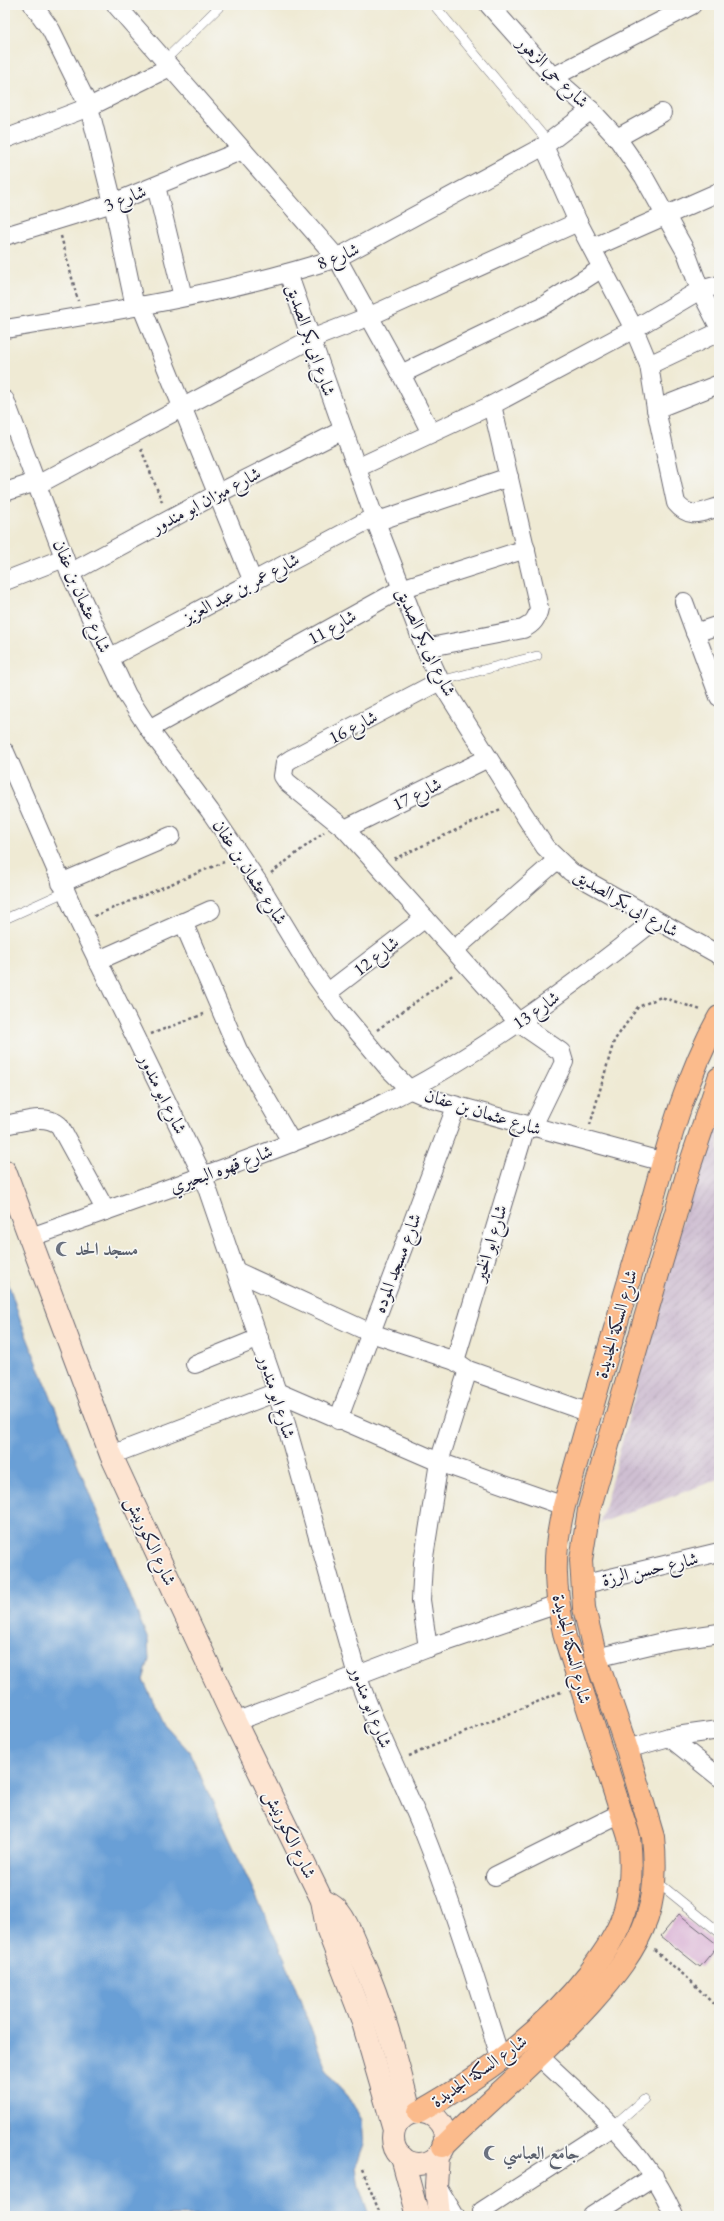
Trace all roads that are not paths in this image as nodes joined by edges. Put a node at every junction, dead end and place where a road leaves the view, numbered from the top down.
1 (33, 5) edge
2 (116, 5) edge
3 (221, 5) edge
4 (434, 5) edge
5 (489, 5) edge
6 (692, 5) edge
7 (167, 64) junction
8 (553, 77) junction
9 (89, 107) junction
10 (592, 110) junction
11 (662, 113) dead end
12 (617, 138) junction
13 (5, 139) edge
14 (546, 144) junction
15 (243, 150) junction
16 (156, 186) junction
17 (719, 192) edge
18 (113, 203) junction
19 (665, 217) junction
20 (578, 222) junction
21 (5, 236) edge
22 (592, 248) junction
23 (337, 258) junction
24 (602, 268) junction
25 (288, 273) junction
26 (719, 285) edge
27 (700, 290) junction
28 (183, 297) junction
29 (138, 306) junction
30 (370, 316) junction
31 (719, 328) edge
32 (5, 329) edge
33 (634, 329) junction
34 (719, 332) edge
35 (311, 339) junction
36 (649, 365) junction
37 (402, 374) junction
38 (719, 384) edge
39 (5, 400) edge
40 (492, 405) junction
41 (182, 408) junction
42 (656, 409) junction
43 (343, 430) junction
44 (431, 433) junction
45 (357, 468) junction
46 (509, 477) junction
47 (36, 483) junction
48 (5, 492) edge
49 (217, 494) junction
50 (719, 507) edge
51 (374, 519) junction
52 (526, 549) junction
53 (67, 565) junction
54 (5, 581) edge
55 (253, 582) junction
56 (401, 589) junction
57 (684, 602) dead end
58 (719, 625) edge
59 (695, 633) junction
60 (426, 648) junction
61 (537, 656) dead end
62 (109, 658) junction
63 (440, 681) junction
64 (719, 697) edge
65 (149, 729) junction
66 (5, 752) edge
67 (488, 758) junction
68 (341, 825) junction
69 (171, 836) dead end
70 (557, 860) junction
71 (63, 888) junction
72 (211, 910) dead end
73 (425, 918) junction
74 (5, 919) edge
75 (655, 920) junction
76 (183, 922) junction
77 (454, 950) junction
78 (719, 956) edge
79 (97, 961) junction
80 (328, 993) junction
81 (712, 1014) edge
82 (519, 1023) junction
83 (719, 1078) edge
84 (409, 1089) junction
85 (456, 1107) junction
86 (5, 1125) edge
87 (529, 1127) junction
88 (292, 1143) junction
89 (664, 1162) junction
90 (5, 1171) edge
91 (203, 1176) junction
92 (106, 1211) junction
93 (28, 1238) junction
94 (238, 1272) junction
95 (371, 1333) junction
96 (259, 1338) junction
97 (195, 1364) dead end
98 (461, 1365) junction
99 (277, 1392) junction
100 (590, 1413) junction
101 (338, 1420) junction
102 (111, 1455) junction
103 (440, 1462) junction
104 (564, 1506) junction
105 (719, 1552) edge
106 (581, 1585) junction
107 (558, 1604) junction
108 (719, 1633) edge
109 (428, 1648) junction
110 (596, 1658) junction
111 (357, 1675) junction
112 (235, 1722) junction
113 (719, 1730) edge
114 (669, 1737) junction
115 (627, 1749) junction
116 (719, 1777) edge
117 (621, 1813) junction
118 (495, 1876) dead end
119 (655, 1880) junction
120 (322, 1900) junction
121 (719, 1932) edge
122 (539, 2056) junction
123 (501, 2060) junction
124 (644, 2099) dead end
125 (415, 2113) junction
126 (612, 2126) junction
127 (394, 2129) junction
128 (441, 2151) junction
129 (402, 2157) junction
130 (654, 2176) junction
131 (436, 2186) junction
132 (482, 2211) dead end
133 (418, 2216) edge
134 (439, 2216) edge
135 (455, 2216) edge
136 (592, 2216) edge
137 (674, 2216) edge

1 - 9 street
2 - 7 street
3 - 7 lane
4 - 14 lane
5 - 8 street, شارع حي الزهور
6 - 8 street
7 - 9 street
7 - 15 street
8 - 10 street, شارع حي الزهور
9 - 13 street
9 - 18 street
10 - 12 street, شارع حي الزهور
10 - 14 street, شارع 8
11 - 12 street
12 - 19 street, شارع حي الزهور
14 - 20 street
14 - 23 street, شارع 8
15 - 16 street, شارع 3
15 - 23 street
16 - 18 street, شارع 3
16 - 28 street
17 - 19 street
18 - 21 street, شارع 3
18 - 29 street
19 - 22 street
19 - 27 street, شارع حي الزهور
20 - 22 street
20 - 30 street
22 - 24 street
23 - 25 street, شارع 8
23 - 30 street
24 - 33 street
24 - 37 street
25 - 28 street, شارع 8
25 - 35 street, شارع ابى بكر الصديق
26 - 27 street
27 - 31 street, شارع حي الزهور
27 - 33 street
28 - 29 street, شارع 8
29 - 32 street, شارع 8
29 - 41 street
30 - 35 street
30 - 37 street
33 - 36 street
33 - 40 street
34 - 36 street
35 - 41 street
35 - 43 street, شارع ابى بكر الصديق
36 - 42 street
37 - 44 street
38 - 42 street
39 - 47 street, شارع عثمان بن عفان
40 - 44 street
40 - 46 street
41 - 47 street
41 - 49 street
42 - 50 street
43 - 45 street, شارع ابى بكر الصديق
43 - 49 street, شارع ميزان ابو مندور
44 - 45 street
45 - 51 street, شارع ابى بكر الصديق
46 - 51 street, شارع عمر بن عبد العزيز
46 - 52 street
47 - 48 street
47 - 53 street, شارع عثمان بن عفان
49 - 53 street, شارع ميزان ابو مندور
49 - 55 street
51 - 55 street, شارع عمر بن عبد العزيز
51 - 56 street, شارع ابى بكر الصديق
52 - 56 street, شارع 11
52 - 60 street
53 - 54 street, شارع ميزان ابو مندور
53 - 62 street, شارع عثمان بن عفان
55 - 62 street, شارع عمر بن عبد العزيز
56 - 60 street, شارع ابى بكر الصديق
56 - 65 street, شارع 11
57 - 59 street
58 - 59 street
59 - 64 street
60 - 63 street, شارع ابى بكر الصديق
61 - 63 lane
62 - 65 street, شارع عثمان بن عفان
63 - 67 street, شارع ابى بكر الصديق
63 - 68 street, شارع 16
65 - 80 street, شارع عثمان بن عفان
66 - 71 street, شارع ابو مندور
67 - 68 street, شارع 17
67 - 70 street, شارع ابى بكر الصديق
68 - 73 street
69 - 71 street
70 - 75 street, شارع ابى بكر الصديق
70 - 77 street
71 - 74 lane
71 - 79 street, شارع ابو مندور
72 - 76 street
73 - 77 street
73 - 80 street, شارع 12
75 - 78 street, شارع ابى بكر الصديق
75 - 82 street, شارع 13
76 - 79 street
76 - 88 street
77 - 82 street
79 - 91 street, شارع ابو مندور
80 - 84 street, شارع عثمان بن عفان
81 - 89 main road, شارع السكة الجديدة
82 - 84 street, شارع 13
82 - 87 street, شارع ابو الخير
83 - 106 main road, شارع السكة الجديدة
84 - 85 street, شارع عثمان بن عفان
84 - 88 street, شارع قهوه البحيري
85 - 87 street, شارع عثمان بن عفان
85 - 95 street, شارع مسجد الموده
86 - 92 street
87 - 89 street, شارع عثمان بن عفان
87 - 98 street, شارع ابو الخير
88 - 91 street, شارع قهوه البحيري
89 - 100 main road, شارع السكة الجديدة
90 - 93 main road, شارع الكورنيش
91 - 92 street, شارع قهوه البحيري
91 - 94 street, شارع ابو مندور
92 - 93 street, شارع قهوه البحيري
93 - 102 main road, شارع الكورنيش
94 - 95 street
94 - 96 street, شارع ابو مندور
95 - 98 street
95 - 101 street, شارع مسجد الموده
96 - 97 street
96 - 99 street, شارع ابو مندور
98 - 100 street
98 - 103 street, شارع ابو الخير
99 - 101 street
99 - 102 street
99 - 111 street, شارع ابو مندور
100 - 104 main road, شارع السكة الجديدة
101 - 103 street
102 - 112 main road, شارع الكورنيش
103 - 104 street
103 - 109 street, شارع ابو الخير
104 - 107 main road, شارع السكة الجديدة
105 - 106 street, شارع حسن الرزة
106 - 110 main road, شارع السكة الجديدة
107 - 109 street
107 - 117 main road, شارع السكة الجديدة
108 - 110 street
109 - 111 street
110 - 115 main road, شارع السكة الجديدة
111 - 112 street
111 - 123 street, شارع ابو مندور
112 - 120 main road, شارع الكورنيش
113 - 114 street
114 - 115 street
114 - 116 street
115 - 119 main road, شارع السكة الجديدة
117 - 118 street
117 - 123 main road, شارع السكة الجديدة
119 - 121 lane
119 - 122 main road, شارع السكة الجديدة
120 - 125 main road, شارع الكورنيش
120 - 127 main road, شارع الكورنيش
122 - 126 street
122 - 128 main road, شارع السكة الجديدة
123 - 125 main road, شارع السكة الجديدة
124 - 126 lane
125 - 127 main road
125 - 128 main road
126 - 130 street
126 - 132 street
127 - 129 main road
128 - 129 main road
128 - 131 main road
129 - 133 main road
130 - 136 street
130 - 137 street
131 - 134 main road
131 - 135 street

